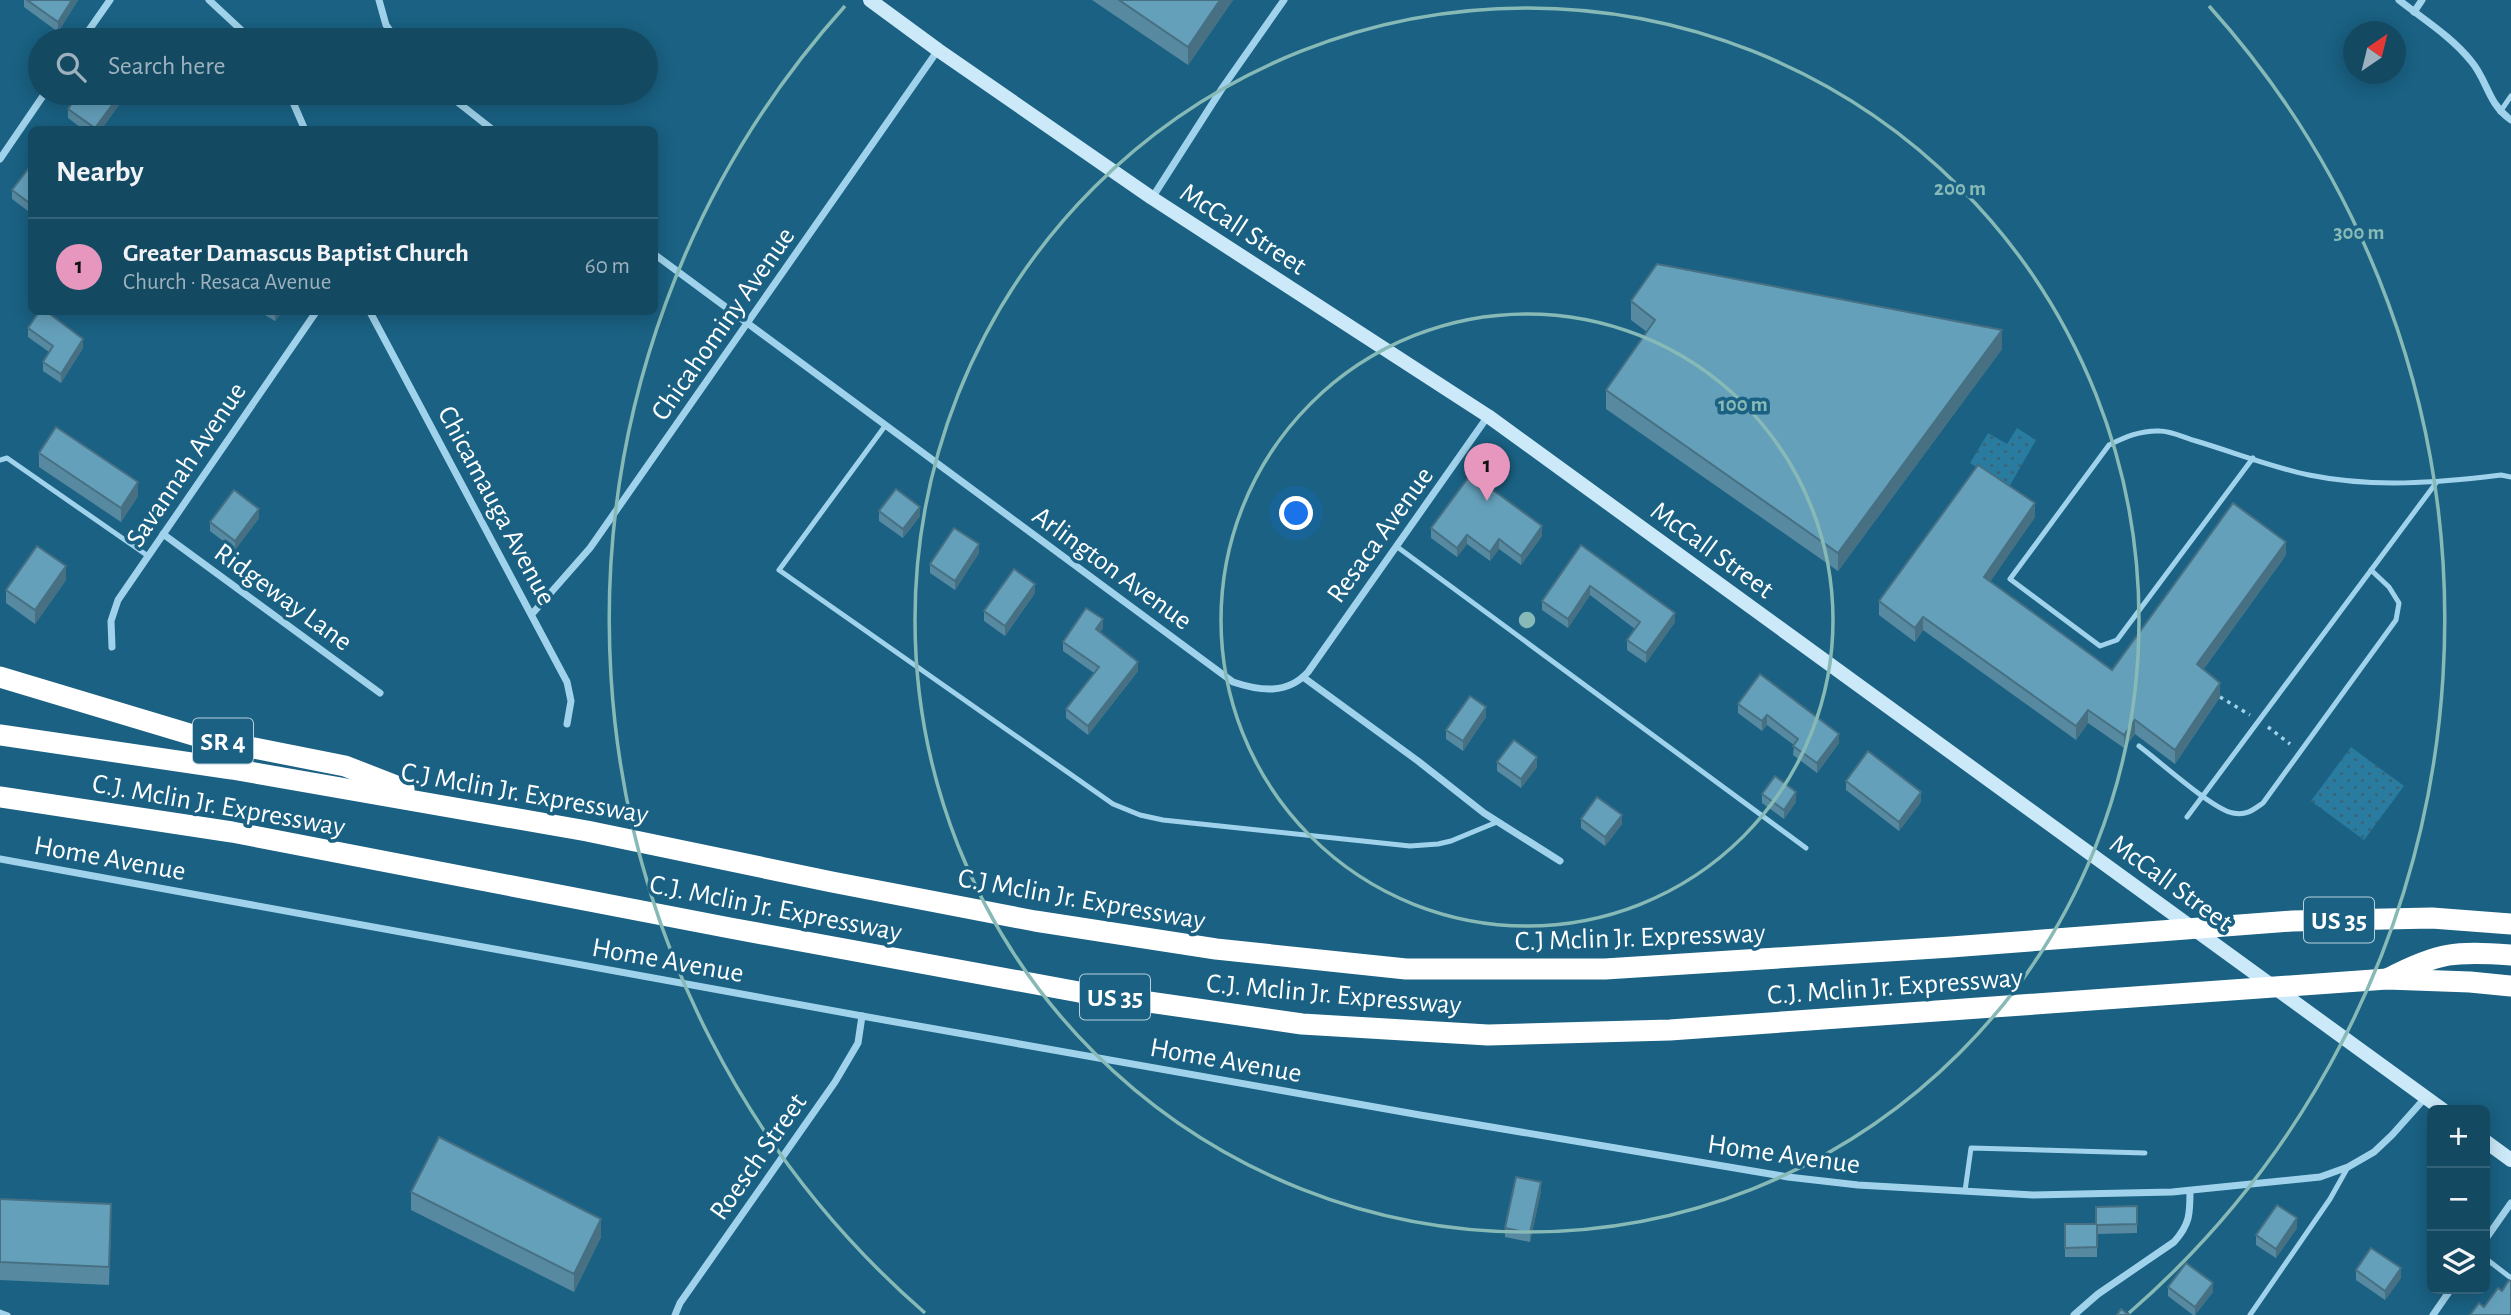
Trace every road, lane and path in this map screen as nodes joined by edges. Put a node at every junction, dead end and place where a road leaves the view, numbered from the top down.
1 (110, 0) edge
2 (209, 0) edge
3 (379, 0) edge
4 (870, 0) edge
5 (1284, 0) edge
6 (2399, 0) edge
7 (2422, 0) edge
8 (2414, 12) junction
9 (90, 28) edge
10 (239, 28) edge
11 (388, 28) edge
12 (938, 50) junction
13 (2511, 96) edge
14 (37, 105) edge
15 (294, 105) edge
16 (462, 105) edge
17 (2500, 112) junction
18 (2511, 120) edge
19 (303, 126) edge
20 (489, 126) edge
21 (0, 159) edge
22 (1152, 198) junction
23 (658, 257) edge
24 (314, 315) edge
25 (372, 315) edge
26 (747, 324) junction
27 (1488, 416) junction
28 (885, 426) junction
29 (2253, 458) junction
30 (0, 460) edge
31 (2511, 477) edge
32 (2436, 484) junction
33 (163, 534) junction
34 (1396, 547) junction
35 (148, 556) junction
36 (2371, 570) junction
37 (532, 614) junction
38 (113, 648) dead end
39 (0, 677) edge
40 (1303, 677) junction
41 (380, 693) dead end
42 (567, 724) dead end
43 (0, 735) edge
44 (2139, 746) dead end
45 (2203, 796) junction
46 (0, 797) edge
47 (445, 806) junction
48 (2187, 817) dead end
49 (1497, 821) junction
50 (1806, 848) dead end
51 (0, 859) edge
52 (1560, 860) dead end
53 (2511, 925) edge
54 (2511, 955) edge
55 (2387, 979) junction
56 (2511, 986) edge
57 (862, 1017) junction
58 (2425, 1098) junction
59 (2435, 1105) edge
60 (2490, 1145) edge
61 (2145, 1153) dead end
62 (2511, 1160) edge
63 (2348, 1167) junction
64 (1965, 1191) junction
65 (2190, 1191) junction
66 (2511, 1203) edge
67 (2490, 1233) edge
68 (2490, 1262) edge
69 (2511, 1278) edge
70 (2448, 1294) edge
71 (0, 1312) edge
72 (8, 1315) edge
73 (675, 1315) edge
74 (2074, 1315) edge
75 (2250, 1315) edge
76 (2433, 1315) edge

1 - 9 street
2 - 10 street
3 - 11 street
4 - 12 street, McCall Street
5 - 22 street
6 - 8 street
7 - 8 street
8 - 17 street
12 - 22 street, McCall Street
12 - 26 street, Chicahominy Avenue
13 - 17 lane
14 - 21 street
15 - 19 street
16 - 20 street
17 - 18 street
22 - 27 street, McCall Street
23 - 26 street, Arlington Avenue
24 - 33 street, Savannah Avenue
25 - 37 street, Chicamauga Avenue
26 - 28 street, Arlington Avenue
26 - 37 street, Chicahominy Avenue
27 - 34 street, Resaca Avenue
27 - 58 street, McCall Street
28 - 40 street, Arlington Avenue
28 - 49 lane
29 - 29 lane
29 - 32 lane
30 - 35 lane
31 - 32 lane
32 - 36 lane
33 - 35 street, Savannah Avenue
33 - 41 street, Ridgeway Lane
34 - 40 street, Resaca Avenue
34 - 50 lane
35 - 38 street, Savannah Avenue
36 - 45 lane
36 - 45 lane
37 - 42 street, Chicamauga Avenue
39 - 47 highway, SR 4
40 - 49 street
43 - 47 highway, C.J Mclin Jr. Expressway / US 35
44 - 45 lane
45 - 48 lane
46 - 55 highway, C.J. Mclin Jr. Expressway / US 35
47 - 53 highway, C.J Mclin Jr. Expressway / US 35
49 - 52 street
51 - 57 street, Home Avenue
54 - 55 highway
55 - 56 highway, C.J. Mclin Jr. Expressway / US 35
57 - 64 street, Home Avenue
57 - 73 street, Roesch Street
58 - 59 street, McCall Street
58 - 63 street, Home Avenue
60 - 62 street
61 - 64 lane
63 - 65 street, Home Avenue
63 - 75 lane
64 - 65 street, Home Avenue
65 - 74 street
66 - 67 street
68 - 69 lane
70 - 76 street
71 - 72 lane

